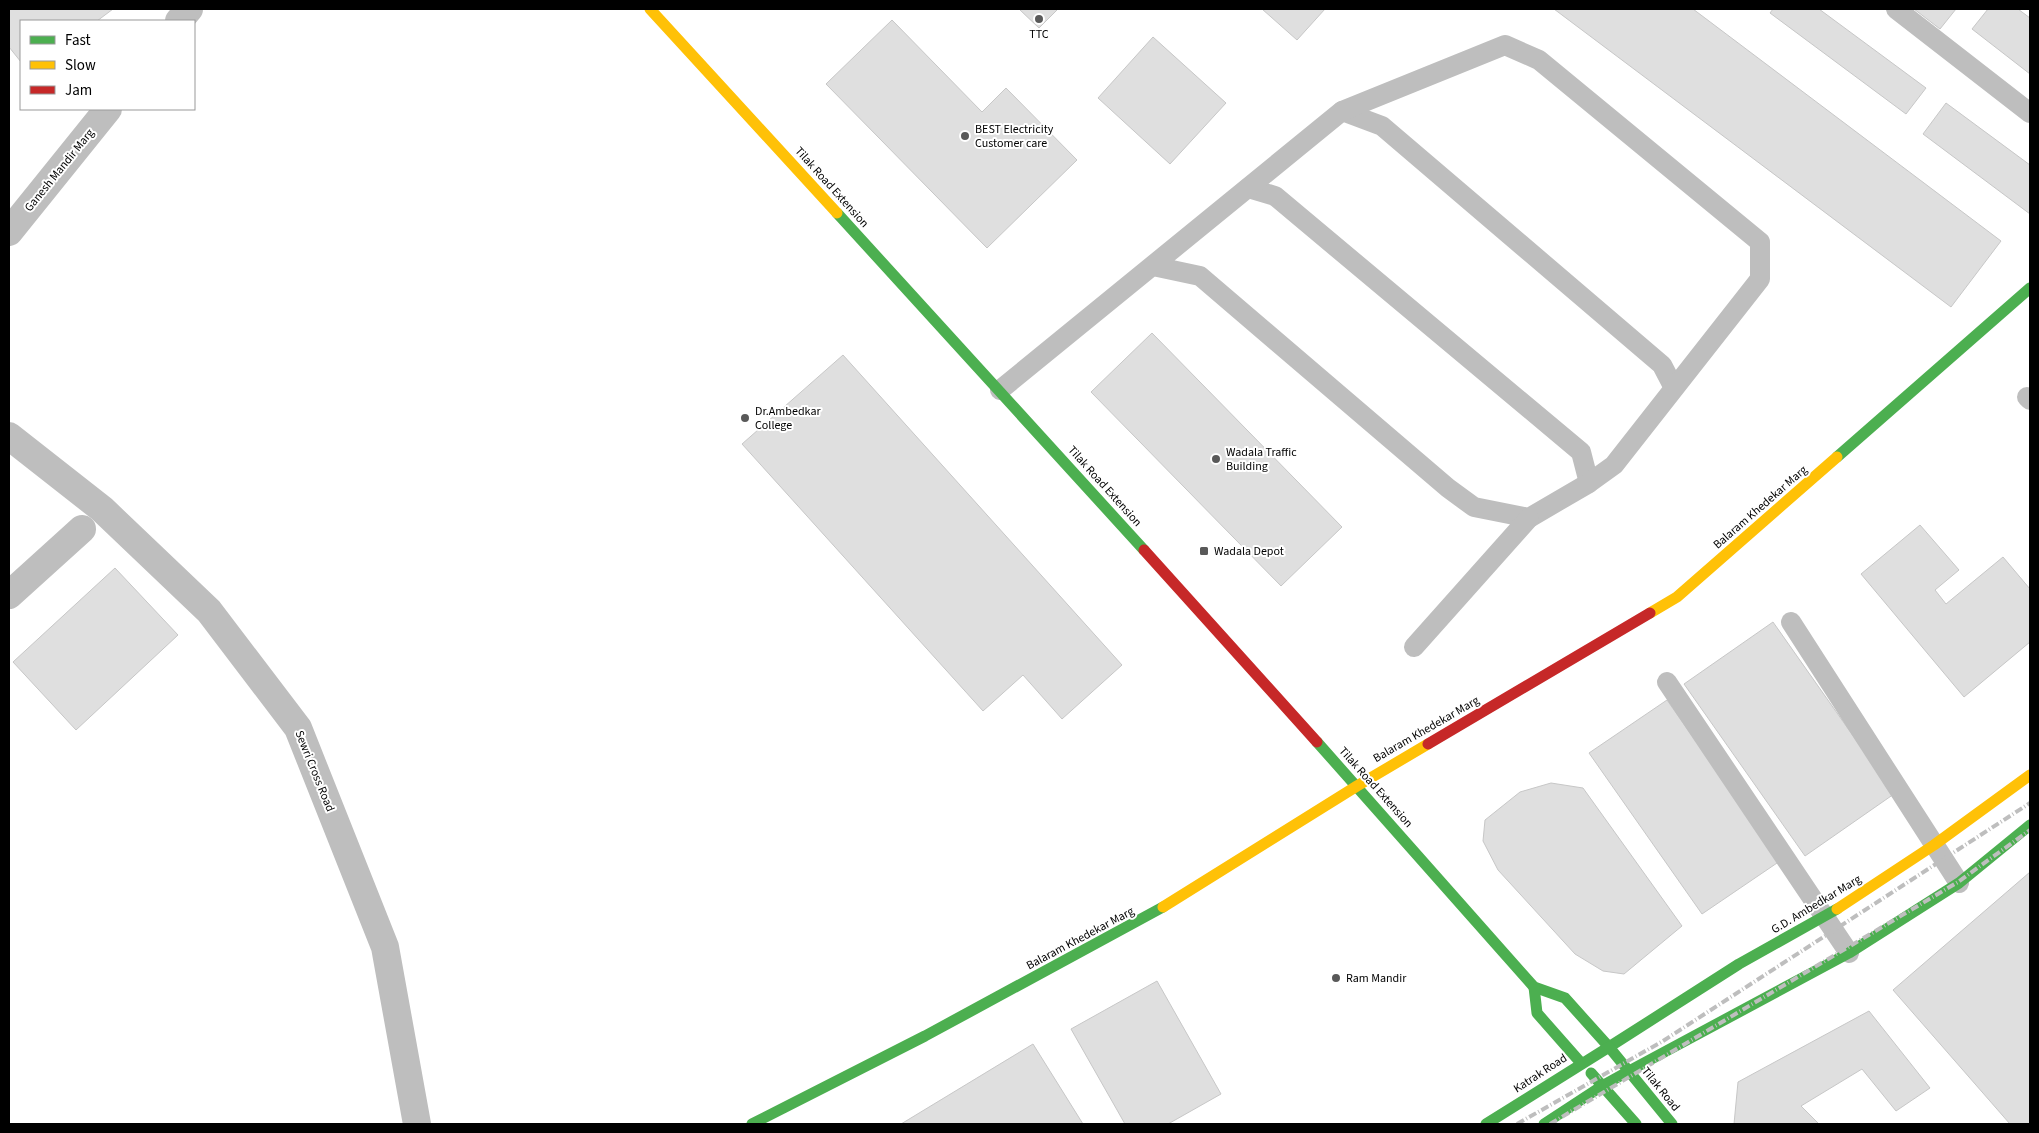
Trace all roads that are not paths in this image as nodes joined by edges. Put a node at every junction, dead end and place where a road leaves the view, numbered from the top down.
1 (190, 9) edge
2 (650, 9) edge
3 (1896, 9) edge
4 (180, 20) edge
5 (107, 110) edge
6 (1342, 111) junction
7 (2030, 113) edge
8 (1248, 188) junction
9 (9, 232) edge
10 (1152, 266) junction
11 (2030, 288) edge
12 (1674, 388) junction
13 (1000, 390) junction
14 (9, 436) edge
15 (1589, 483) junction
16 (1529, 518) junction
17 (82, 529) dead end
18 (9, 595) edge
19 (1791, 622) dead end
20 (1414, 647) dead end
21 (1667, 682) dead end
22 (2030, 775) edge
23 (1357, 786) junction
24 (2030, 825) edge
25 (1934, 845) junction
26 (1959, 883) junction
27 (1825, 917) junction
28 (1849, 952) junction
29 (1534, 987) junction
30 (1609, 1047) junction
31 (1581, 1063) junction
32 (1629, 1071) junction
33 (1602, 1086) junction
34 (417, 1124) edge
35 (752, 1124) edge
36 (1486, 1124) edge
37 (1544, 1124) edge
38 (1636, 1124) edge
39 (1672, 1124) edge

1 - 4 street
2 - 13 main road, Tilak Road Extension
3 - 7 lane
5 - 9 street, Ganesh Mandir Marg
6 - 8 lane
6 - 12 lane
6 - 12 lane
8 - 10 lane
8 - 15 lane
10 - 13 lane
10 - 16 lane
11 - 23 main road, Balaram Khedekar Marg
12 - 15 lane
13 - 23 main road, Tilak Road Extension
14 - 34 street, Sewri Cross Road
15 - 16 lane
16 - 20 lane
17 - 18 street
19 - 25 lane
21 - 27 lane
22 - 25 main road, G.D. Ambedkar Marg
23 - 29 main road, Tilak Road Extension
23 - 35 main road, Balaram Khedekar Marg
24 - 26 main road
25 - 26 lane
25 - 27 main road, G.D. Ambedkar Marg
26 - 28 main road
27 - 28 lane
27 - 30 main road, G.D. Ambedkar Marg
28 - 32 main road
29 - 30 main road, Tilak Road Extension
29 - 31 main road
30 - 31 main road, Katrak Road
30 - 32 main road, Tilak Road Extension
31 - 33 main road
31 - 36 main road, Katrak Road
32 - 33 main road
32 - 39 main road, Tilak Road
33 - 37 main road
33 - 38 main road

